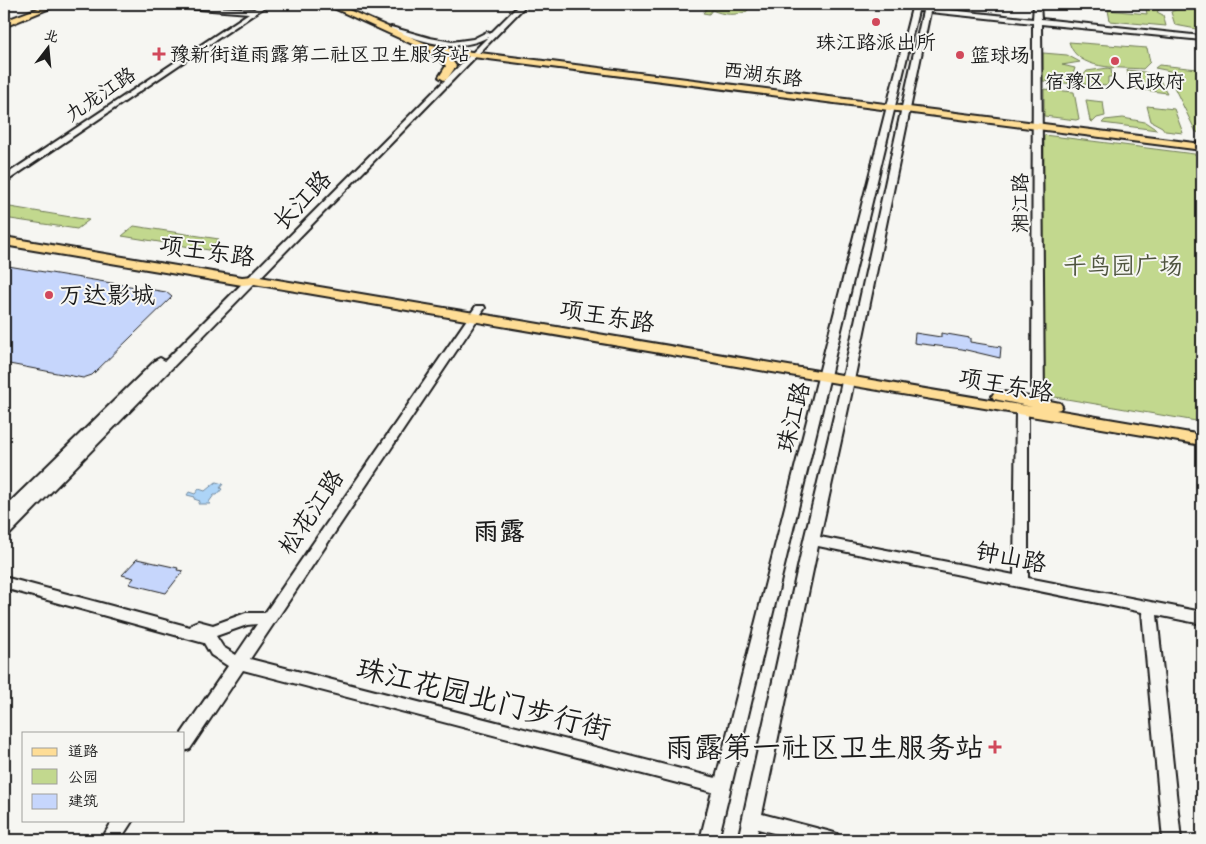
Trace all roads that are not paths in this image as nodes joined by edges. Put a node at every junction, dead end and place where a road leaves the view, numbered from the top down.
1 (48, 4) edge
2 (56, 4) edge
3 (161, 4) edge
4 (266, 4) edge
5 (329, 4) edge
6 (338, 4) edge
7 (519, 4) edge
8 (524, 4) edge
9 (1037, 4) edge
10 (255, 8) edge
11 (924, 9) edge
12 (979, 14) junction
13 (1036, 20) junction
14 (4, 22) edge
15 (493, 30) junction
16 (394, 31) junction
17 (1202, 37) edge
18 (472, 54) junction
19 (444, 77) junction
20 (891, 106) junction
21 (906, 108) junction
22 (1038, 124) junction
23 (1202, 146) edge
24 (4, 172) edge
25 (4, 180) edge
26 (4, 232) edge
27 (4, 241) edge
28 (252, 276) junction
29 (475, 312) junction
30 (826, 372) junction
31 (848, 375) junction
32 (1038, 402) junction
33 (1022, 410) junction
34 (1202, 431) edge
35 (1202, 440) edge
36 (4, 516) edge
37 (4, 531) edge
38 (811, 540) junction
39 (4, 574) edge
40 (1021, 582) junction
41 (4, 583) edge
42 (1149, 607) junction
43 (263, 618) junction
44 (1202, 618) edge
45 (236, 662) junction
46 (185, 732) edge
47 (185, 742) edge
48 (722, 787) junction
49 (751, 819) junction
50 (123, 822) edge
51 (131, 822) edge
52 (110, 840) edge
53 (119, 840) edge
54 (709, 840) edge
55 (746, 840) edge
56 (831, 840) edge
57 (1172, 840) edge

1 - 14 main road
2 - 14 main road
3 - 10 street
4 - 10 street, 九龙江路
5 - 16 main road, 西湖东路
6 - 16 main road, 西湖东路
7 - 15 street, 长江路
8 - 18 street, 长江路
9 - 13 street, 湘江路
10 - 24 street, 九龙江路
10 - 25 street, 九龙江路
11 - 12 street
11 - 12 street
11 - 20 street, 珠江路
11 - 21 street, 珠江路
12 - 13 street
13 - 17 street
13 - 22 street, 湘江路
15 - 16 street
15 - 18 street, 长江路
16 - 18 main road, 西湖东路
16 - 19 main road
18 - 19 street, 长江路
18 - 20 main road, 西湖东路
18 - 28 street, 长江路
19 - 28 street, 长江路
20 - 21 main road, 西湖东路
20 - 30 street, 珠江路
21 - 22 main road, 西湖东路
21 - 31 street, 珠江路
22 - 23 main road, 西湖东路
22 - 32 street, 湘江路
26 - 28 main road, 项王东路
27 - 28 main road, 项王东路
28 - 29 main road, 项王东路
28 - 36 street, 长江路
28 - 37 street, 长江路
29 - 30 main road, 项王东路
29 - 43 street, 松花江路
29 - 45 street, 松花江路
30 - 31 main road, 项王东路
30 - 48 street, 珠江路
31 - 32 main road, 项王东路
31 - 33 main road, 项王东路
31 - 38 street, 珠江路
32 - 34 main road, 项王东路
33 - 35 main road, 项王东路
33 - 40 street
38 - 40 street, 钟山路
38 - 49 street, 珠江路
39 - 43 street
40 - 42 street, 钟山路
41 - 45 street
42 - 44 street, 钟山路
42 - 57 street
43 - 45 street, 松花江路
45 - 46 street, 松花江路
45 - 47 street, 松花江路
45 - 48 street, 珠江花园北门步行街
48 - 54 street, 珠江路
49 - 55 street, 珠江路
49 - 56 street
50 - 52 street
51 - 53 street

